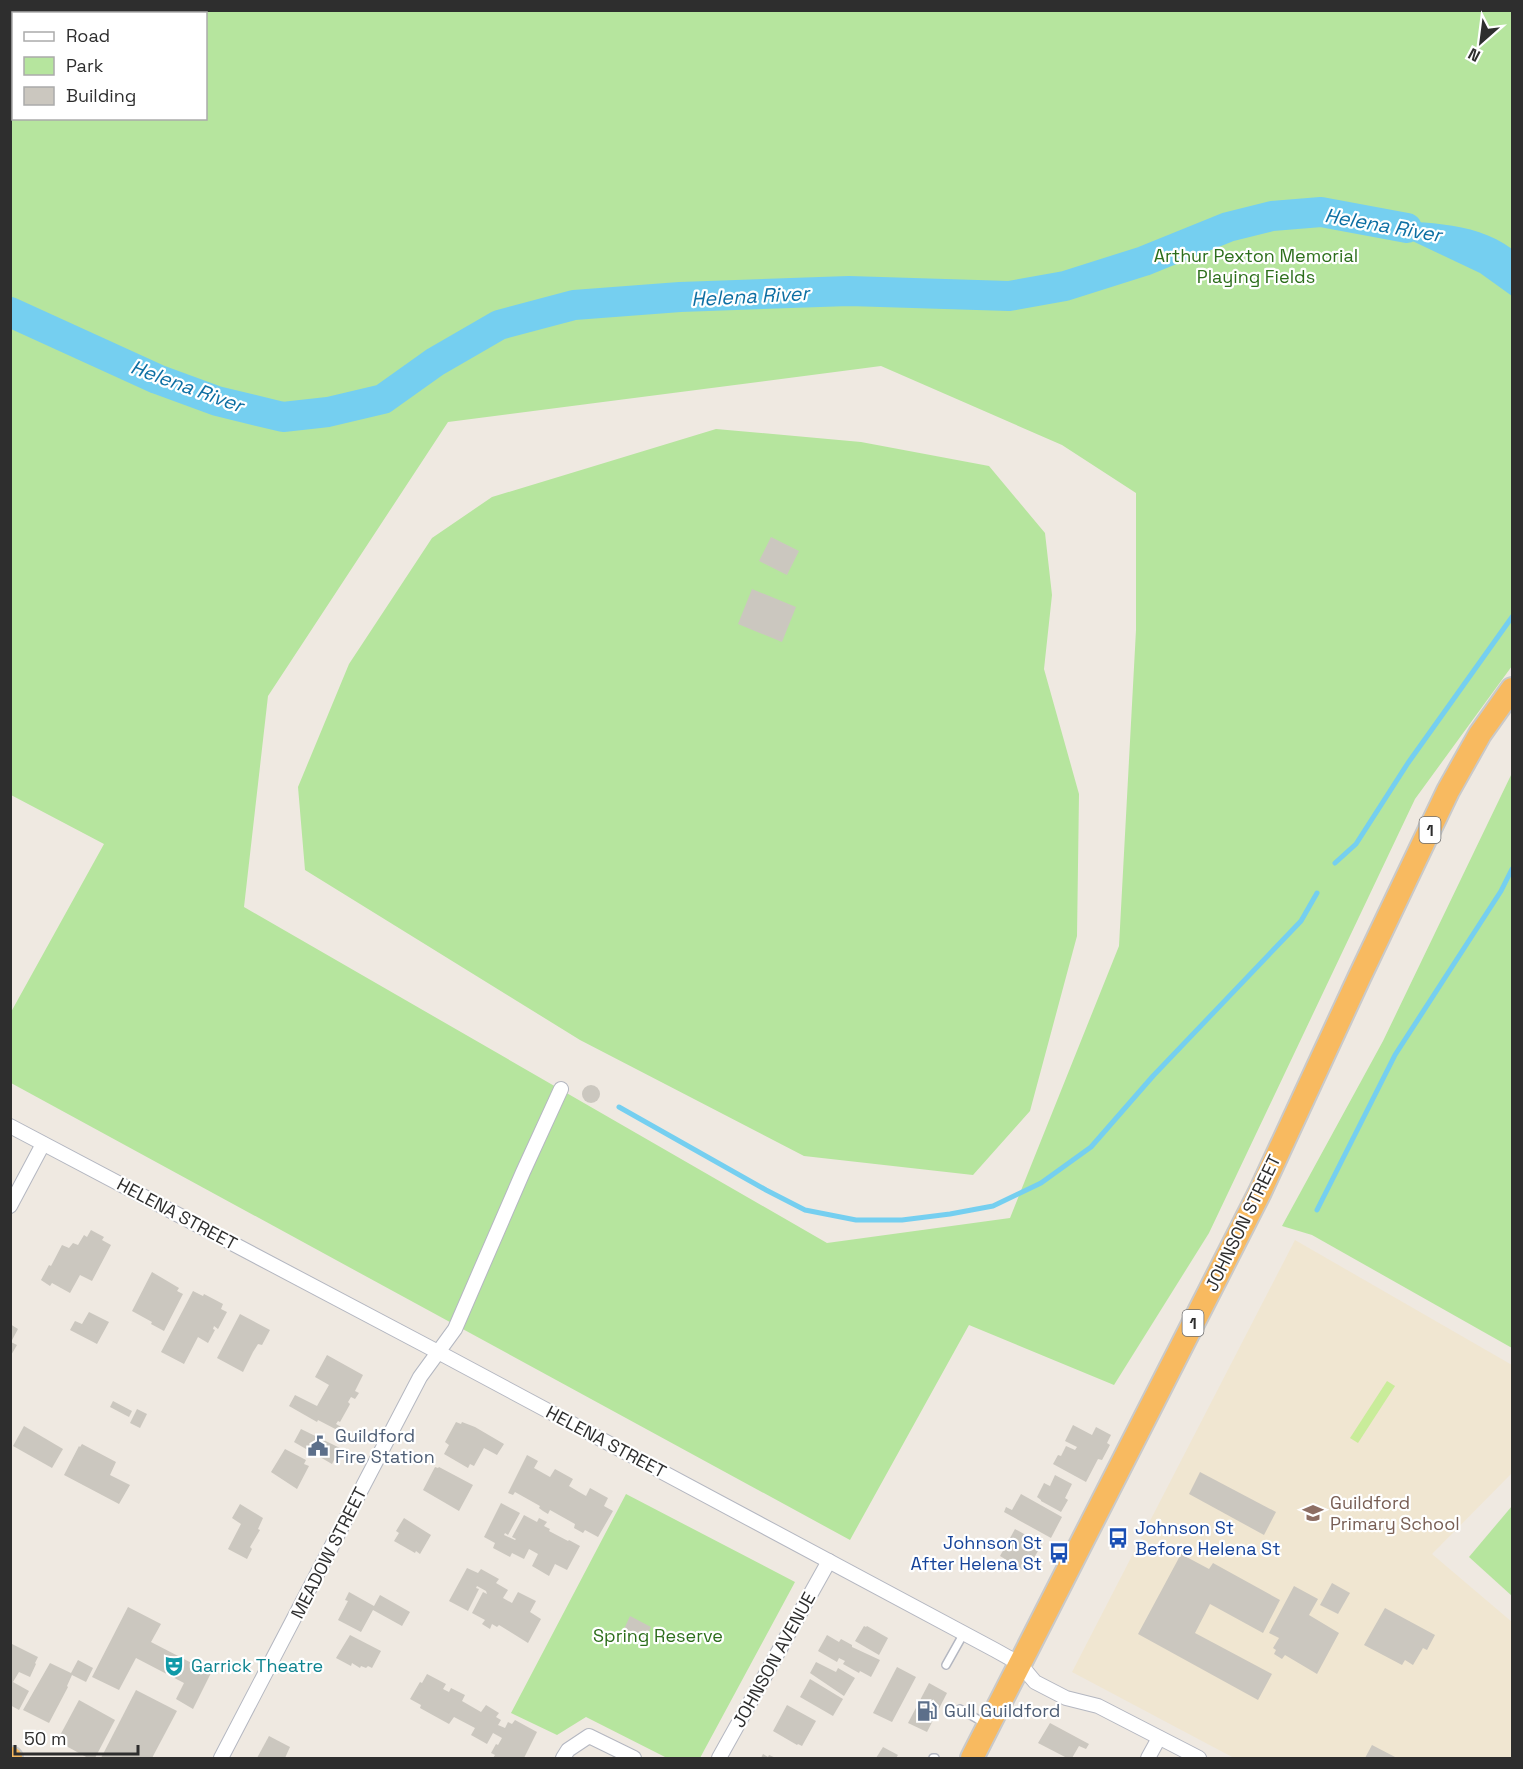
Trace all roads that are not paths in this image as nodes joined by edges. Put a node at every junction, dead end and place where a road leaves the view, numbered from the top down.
1 (1512, 688) edge
2 (561, 1089) dead end
3 (10, 1126) edge
4 (43, 1144) junction
5 (10, 1206) edge
6 (438, 1352) junction
7 (829, 1561) junction
8 (964, 1633) junction
9 (1020, 1664) junction
10 (946, 1665) dead end
11 (960, 1709) dead end
12 (989, 1726) junction
13 (1159, 1738) junction
14 (221, 1758) edge
15 (563, 1758) edge
16 (634, 1758) edge
17 (718, 1758) edge
18 (972, 1758) edge
19 (1148, 1758) edge
20 (1199, 1758) edge

1 - 9 highway, JOHNSON STREET / 1
2 - 6 street, MEADOW STREET
3 - 4 street, HELENA STREET
4 - 5 street
4 - 6 street, HELENA STREET
6 - 7 street, HELENA STREET
6 - 14 street, MEADOW STREET
7 - 8 street, HELENA STREET
7 - 17 street, JOHNSON AVENUE
8 - 9 street, HELENA STREET
8 - 10 lane
9 - 12 highway, JOHNSON STREET / 1
9 - 13 street, HELENA STREET
11 - 12 lane
12 - 18 highway, JOHNSON STREET / 1
13 - 19 street
13 - 20 street, HELENA STREET
15 - 16 street

